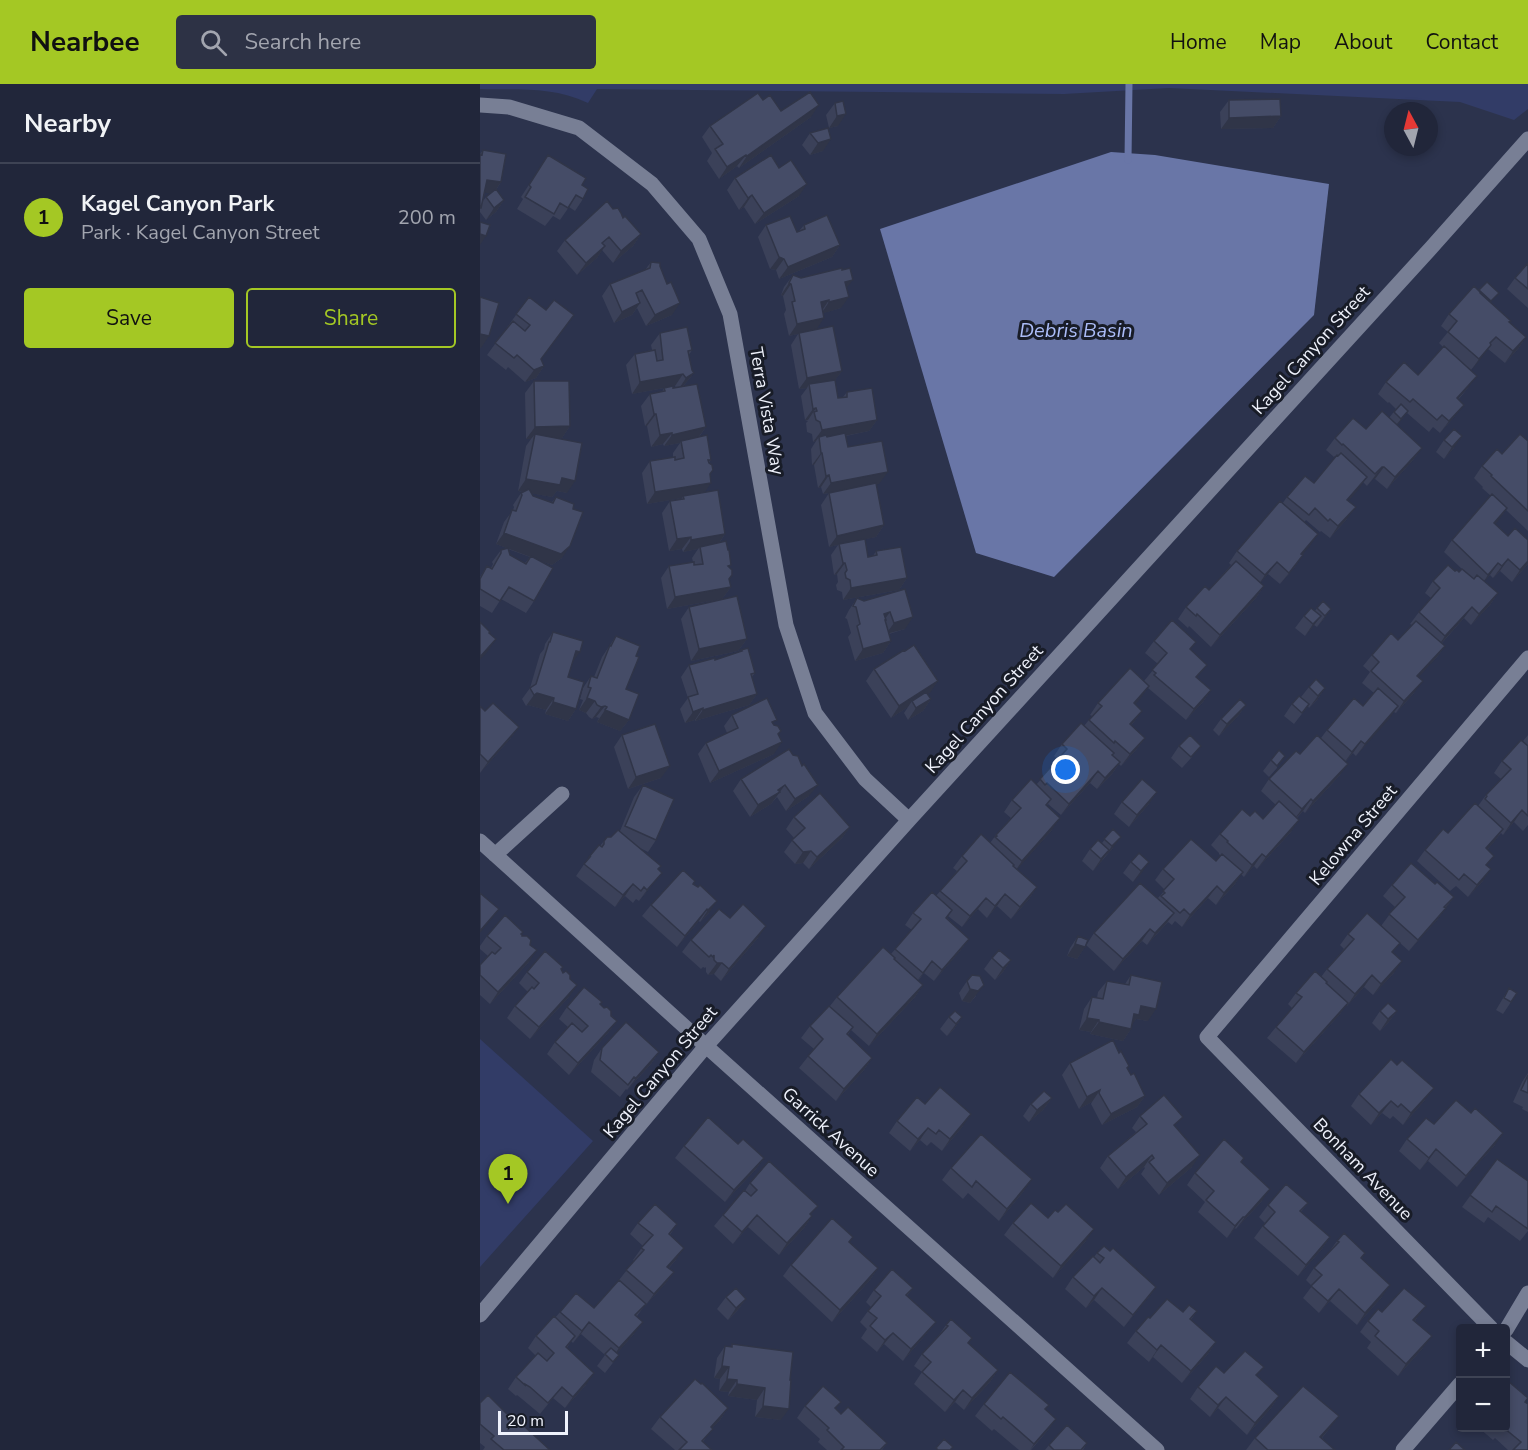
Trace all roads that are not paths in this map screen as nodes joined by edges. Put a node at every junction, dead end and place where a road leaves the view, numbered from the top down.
1 (480, 105) edge
2 (1528, 139) edge
3 (1528, 658) edge
4 (562, 794) dead end
5 (909, 820) junction
6 (480, 841) edge
7 (495, 855) junction
8 (1207, 1037) joint
9 (706, 1046) junction
10 (1528, 1293) edge
11 (480, 1315) edge
12 (1486, 1324) edge
13 (1510, 1324) edge
14 (1510, 1345) edge
15 (1528, 1360) edge
16 (1456, 1390) edge
17 (1157, 1450) edge
18 (1403, 1450) edge

1 - 5 street, Terra Vista Way
2 - 5 street, Kagel Canyon Street
3 - 8 street, Kelowna Street
4 - 7 street
5 - 9 street, Kagel Canyon Street
6 - 7 street, Garrick Avenue
7 - 9 street, Garrick Avenue
8 - 12 street, Bonham Avenue
9 - 11 street, Kagel Canyon Street
9 - 17 street, Garrick Avenue
10 - 13 street
14 - 15 street
16 - 18 street

